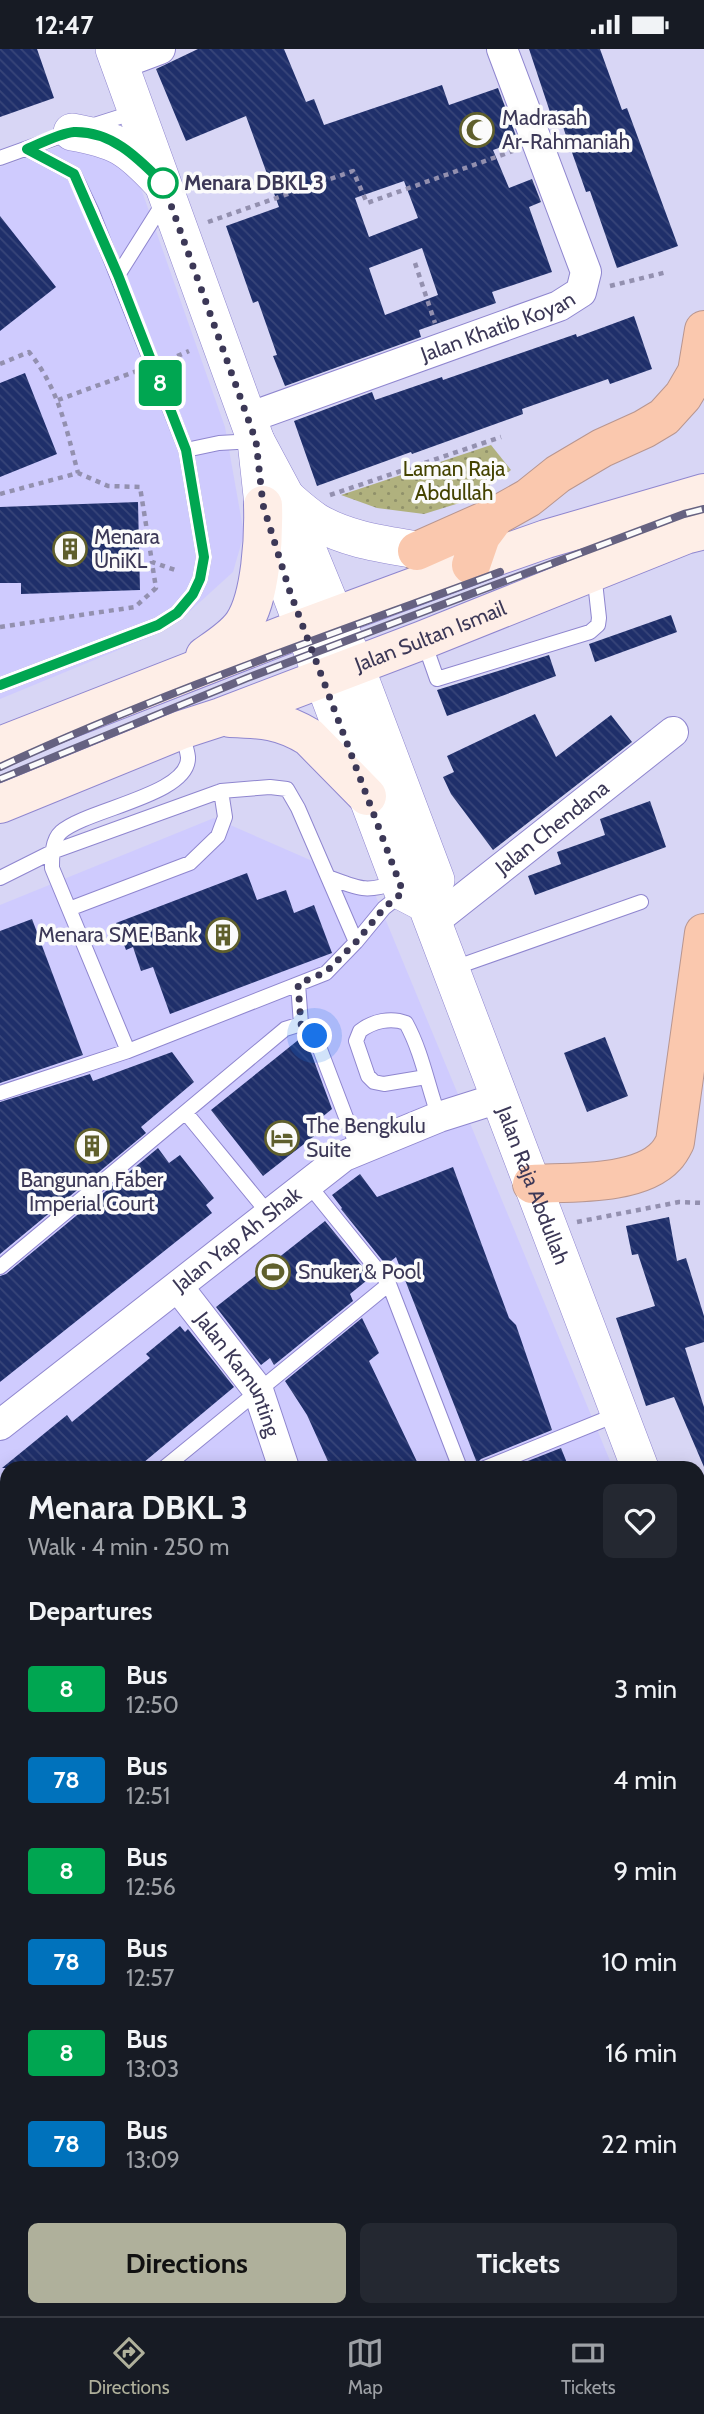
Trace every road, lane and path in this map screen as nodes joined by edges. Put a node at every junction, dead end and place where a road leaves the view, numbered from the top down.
1 (160, 49) edge
2 (502, 49) edge
3 (117, 56) edge
4 (136, 111) junction
5 (72, 132) junction
6 (537, 142) junction
7 (27, 149) junction
8 (0, 158) edge
9 (165, 190) junction
10 (206, 222) dead end
11 (415, 264) dead end
12 (667, 272) dead end
13 (118, 275) junction
14 (581, 292) junction
15 (704, 330) edge
16 (443, 347) junction
17 (189, 351) dead end
18 (0, 364) edge
19 (154, 366) junction
20 (58, 400) junction
21 (252, 430) junction
22 (501, 437) dead end
23 (186, 450) junction
24 (78, 473) junction
25 (0, 494) edge
26 (290, 500) junction
27 (693, 515) edge
28 (496, 516) junction
29 (417, 551) junction
30 (152, 562) junction
31 (471, 565) junction
32 (175, 571) dead end
33 (593, 572) junction
34 (318, 622) junction
35 (0, 627) edge
36 (423, 640) junction
37 (339, 671) junction
38 (166, 682) junction
39 (0, 685) edge
40 (221, 717) junction
41 (181, 730) junction
42 (673, 732) dead end
43 (0, 746) edge
44 (221, 791) junction
45 (367, 796) junction
46 (0, 804) edge
47 (52, 852) junction
48 (328, 877) junction
49 (0, 878) edge
50 (415, 900) junction
51 (641, 902) dead end
52 (69, 909) junction
53 (704, 933) edge
54 (356, 942) junction
55 (450, 969) junction
56 (298, 984) junction
57 (301, 1024) junction
58 (128, 1051) junction
59 (426, 1077) junction
60 (0, 1093) edge
61 (499, 1098) junction
62 (186, 1114) junction
63 (439, 1118) junction
64 (358, 1149) junction
65 (308, 1184) junction
66 (532, 1184) junction
67 (704, 1203) edge
68 (270, 1214) junction
69 (567, 1224) dead end
70 (0, 1267) edge
71 (389, 1284) junction
72 (178, 1287) junction
73 (258, 1390) junction
74 (619, 1413) junction
75 (0, 1425) edge
76 (172, 1461) edge
77 (282, 1461) edge
78 (457, 1461) edge
79 (502, 1461) edge
80 (637, 1461) edge

1 - 3 street
2 - 6 street, Jalan Khatib Koyan
3 - 4 street, Jalan Raja Abdullah
4 - 5 lane
4 - 9 street, Jalan Raja Abdullah
5 - 7 lane
5 - 9 street
6 - 10 path
6 - 14 street, Jalan Khatib Koyan
7 - 8 lane
7 - 13 lane
9 - 13 lane
9 - 21 street, Jalan Raja Abdullah
11 - 16 path
12 - 14 path
13 - 19 lane
14 - 16 street, Jalan Khatib Koyan
15 - 28 highway
16 - 21 street, Jalan Khatib Koyan
17 - 19 path
18 - 20 path
19 - 20 path
19 - 23 lane
20 - 24 path
21 - 23 lane
21 - 26 street, Jalan Raja Abdullah
22 - 26 path
23 - 39 lane
24 - 25 path
24 - 30 path
26 - 29 street
26 - 34 street, Jalan Raja Abdullah
26 - 38 main road
27 - 31 main road, Jalan Sultan Ismail
27 - 33 main road, Jalan Sultan Ismail
28 - 29 highway
28 - 31 highway
29 - 31 street
30 - 32 path
30 - 35 path
31 - 34 main road, Jalan Sultan Ismail
33 - 36 main road, Jalan Sultan Ismail
33 - 36 lane
34 - 37 street, Jalan Raja Abdullah
34 - 38 main road, Jalan Sultan Ismail
36 - 37 main road, Jalan Sultan Ismail
37 - 40 main road, Jalan Sultan Ismail
37 - 45 street, Jalan Raja Abdullah
37 - 50 street, Jalan Raja Abdullah
38 - 43 main road, Jalan Sultan Ismail
40 - 41 main road, Jalan Sultan Ismail
40 - 45 main road
41 - 46 main road, Jalan Sultan Ismail
41 - 47 lane
42 - 50 street, Jalan Chendana
44 - 47 lane
44 - 48 lane
44 - 52 lane
45 - 50 street, Jalan Raja Abdullah
47 - 49 lane
47 - 52 lane
48 - 50 lane
48 - 54 lane
50 - 54 lane
50 - 55 street, Jalan Raja Abdullah
51 - 55 lane
52 - 58 lane
53 - 66 highway
54 - 56 lane
55 - 61 street, Jalan Raja Abdullah
56 - 57 lane
56 - 58 lane
57 - 62 lane
57 - 64 lane
58 - 60 lane
59 - 59 lane
59 - 63 lane
61 - 63 street, Jalan Yap Ah Shak
61 - 66 street, Jalan Raja Abdullah
62 - 68 lane
62 - 70 lane
63 - 64 street, Jalan Yap Ah Shak
64 - 65 street, Jalan Yap Ah Shak
65 - 68 street, Jalan Yap Ah Shak
65 - 71 lane
66 - 74 street, Jalan Raja Abdullah
67 - 69 path
68 - 72 street, Jalan Yap Ah Shak
71 - 73 lane
71 - 78 lane
72 - 73 street, Jalan Kamunting
72 - 75 street, Jalan Yap Ah Shak
73 - 76 lane
73 - 77 street, Jalan Kamunting
74 - 79 lane
74 - 80 street, Jalan Raja Abdullah

